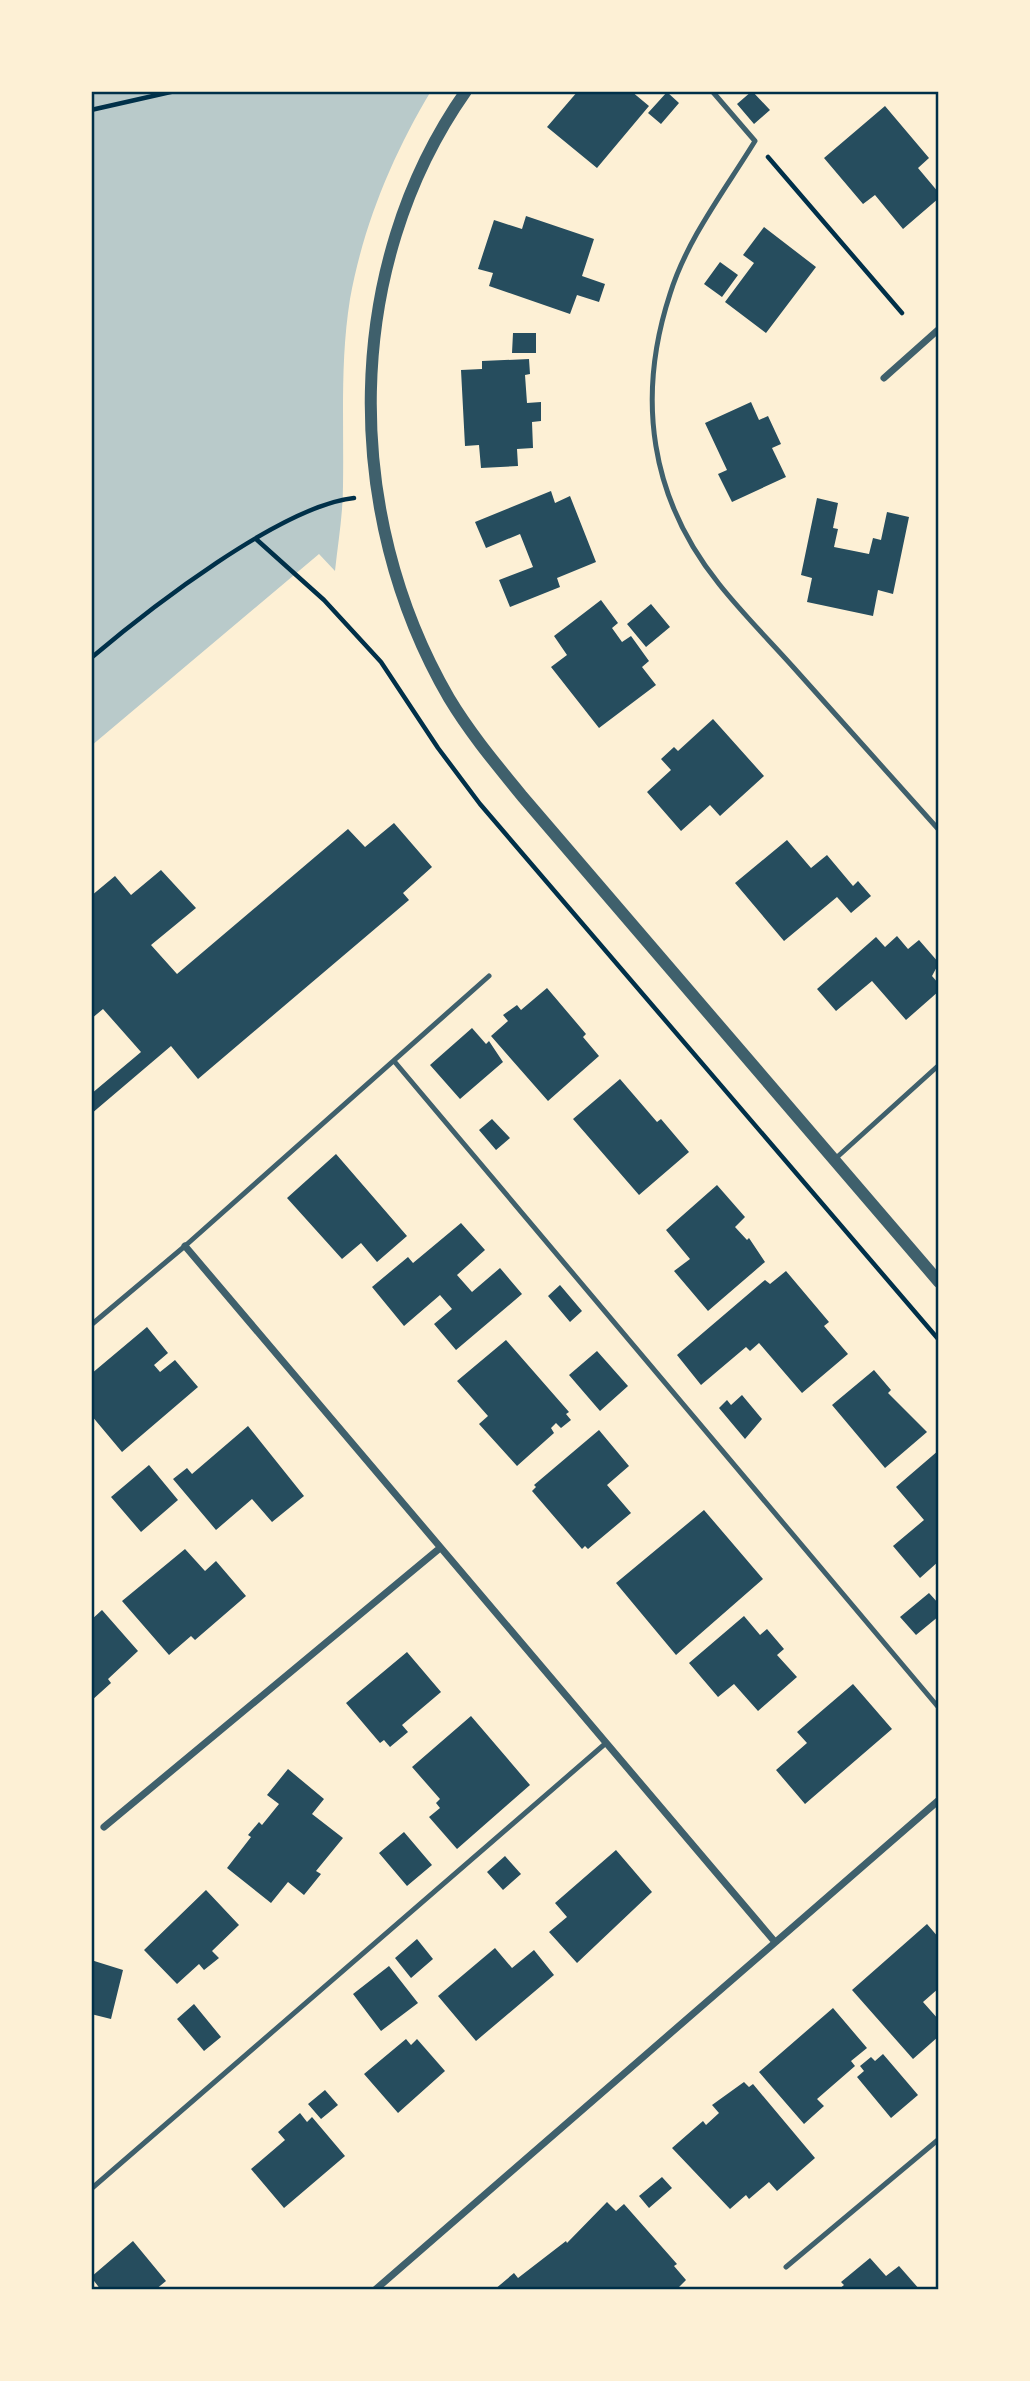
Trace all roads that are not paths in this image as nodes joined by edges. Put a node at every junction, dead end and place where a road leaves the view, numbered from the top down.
1 (466, 91) edge
2 (712, 91) edge
3 (939, 329) edge
4 (884, 378) dead end
5 (939, 830) edge
6 (489, 976) dead end
7 (394, 1062) junction
8 (939, 1065) edge
9 (833, 1160) junction
10 (185, 1246) junction
11 (939, 1282) edge
12 (91, 1325) edge
13 (440, 1548) junction
14 (939, 1708) edge
15 (606, 1743) junction
16 (939, 1800) edge
17 (104, 1827) dead end
18 (775, 1942) junction
19 (939, 2139) edge
20 (91, 2189) edge
21 (786, 2267) dead end
22 (375, 2290) edge

1 - 9 street
2 - 5 lane
3 - 4 street
6 - 7 lane
7 - 10 lane
7 - 14 lane
8 - 9 lane
9 - 11 street
10 - 12 lane
10 - 13 street
13 - 15 street
13 - 17 street
15 - 18 street
15 - 20 lane
16 - 18 street
18 - 22 street
19 - 21 lane

